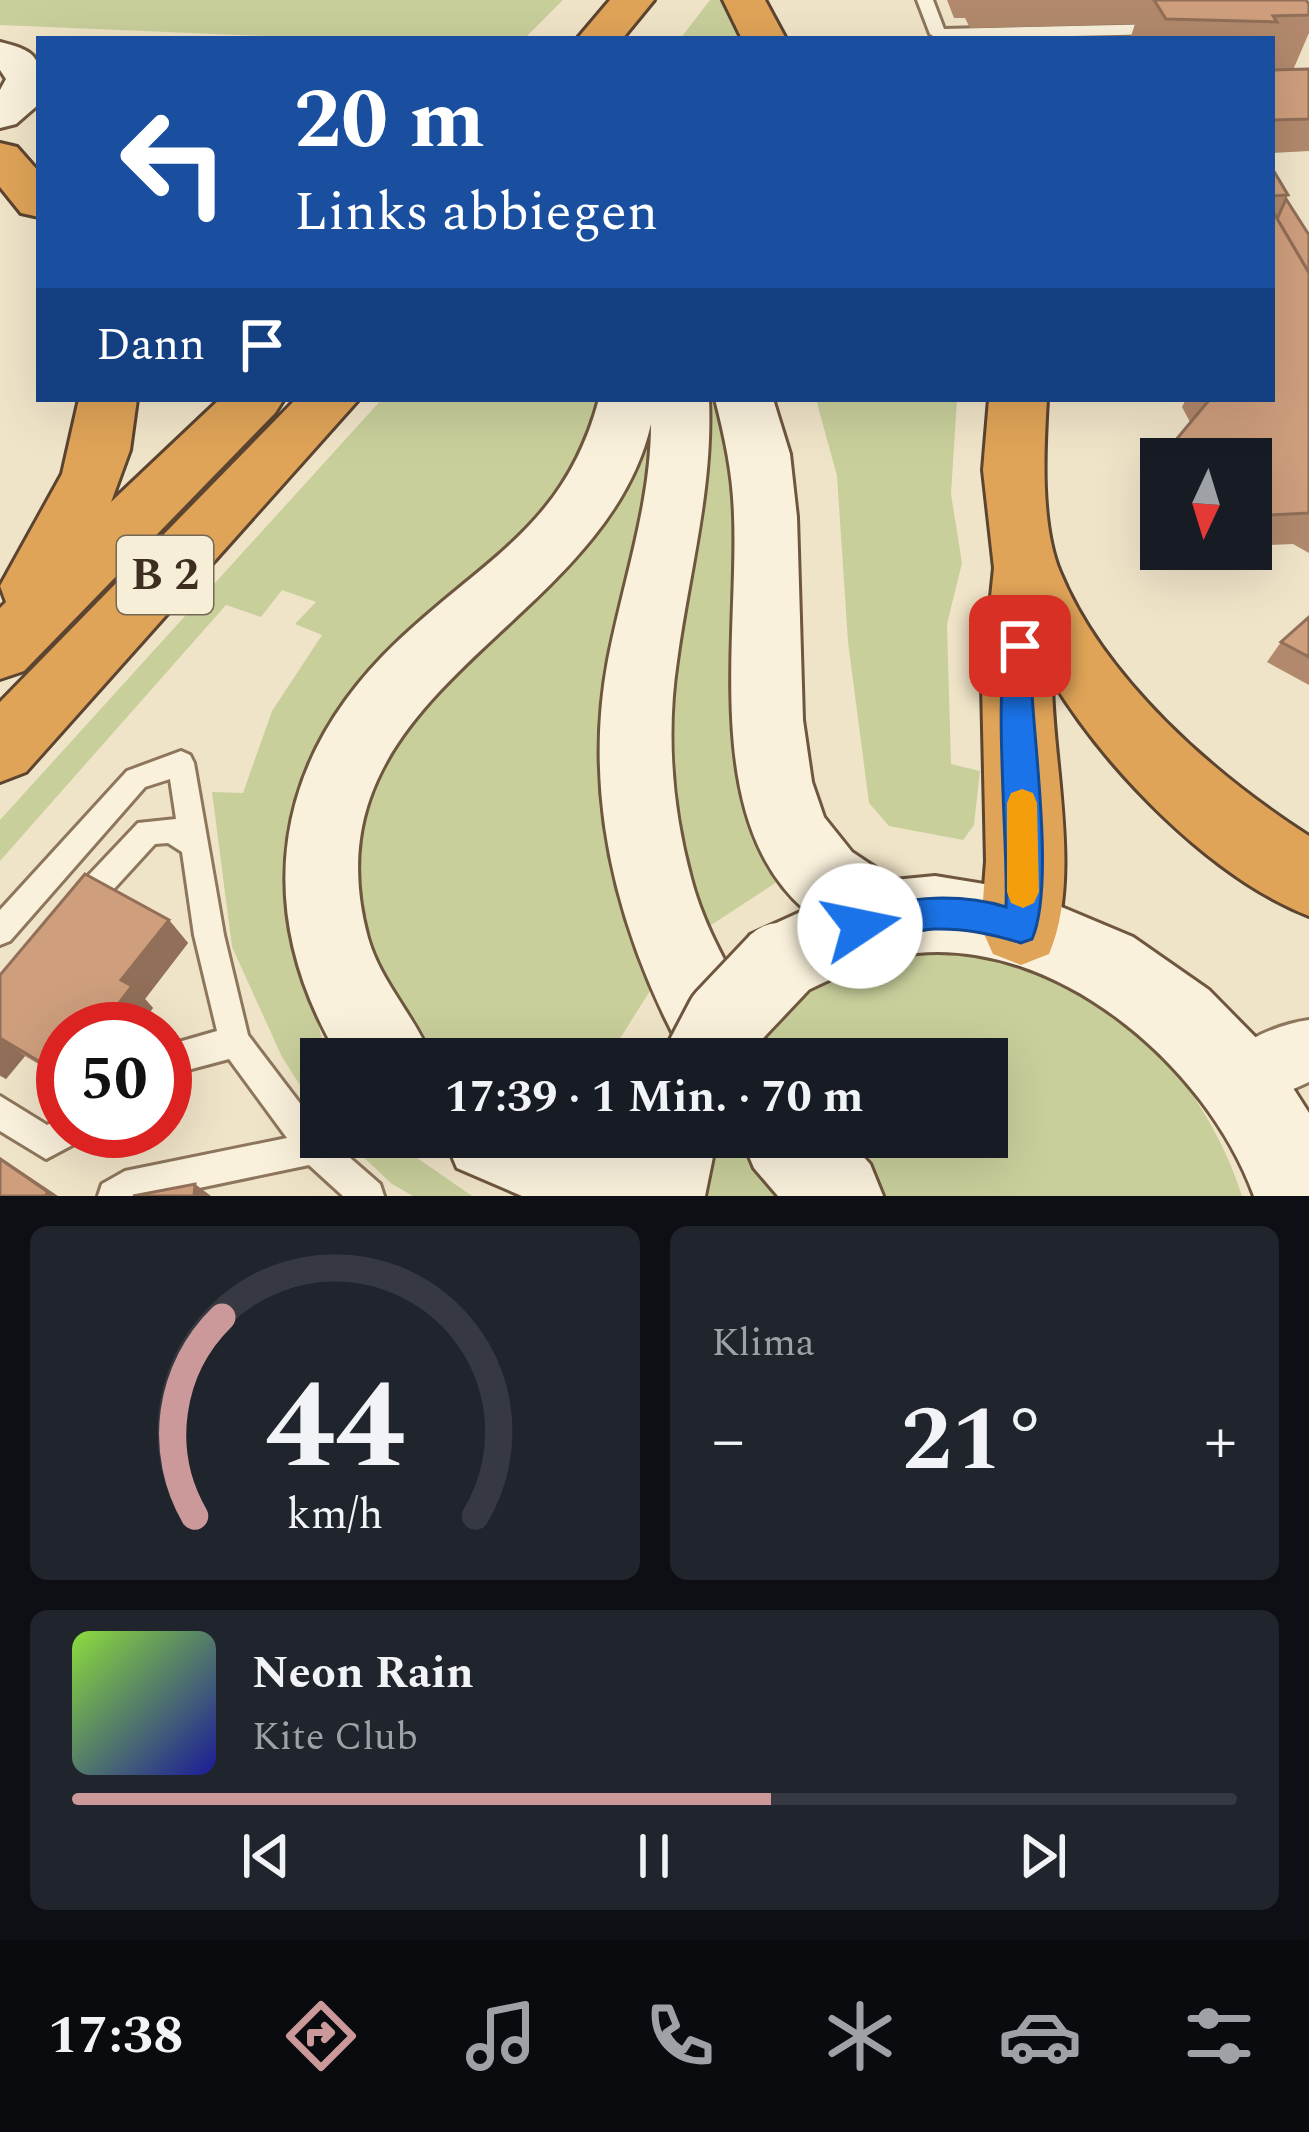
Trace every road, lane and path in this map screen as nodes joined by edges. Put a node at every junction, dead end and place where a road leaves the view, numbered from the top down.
1 (744, 0) edge
2 (925, 0) edge
3 (650, 17) edge
4 (1184, 28) edge
5 (606, 36) edge
6 (762, 36) edge
7 (0, 157) edge
8 (36, 199) edge
9 (0, 208) edge
10 (36, 249) edge
11 (108, 402) edge
12 (252, 402) edge
13 (327, 402) edge
14 (627, 402) edge
15 (680, 402) edge
16 (745, 402) edge
17 (975, 402) edge
18 (1018, 402) edge
19 (1026, 568) junction
20 (0, 638) edge
21 (0, 651) edge
22 (1017, 684) junction
23 (0, 751) edge
24 (197, 847) junction
25 (1309, 880) edge
26 (887, 919) junction
27 (62, 928) edge
28 (1021, 928) junction
29 (0, 931) edge
30 (373, 1038) edge
31 (716, 1038) edge
32 (721, 1038) edge
33 (235, 1042) junction
34 (192, 1054) edge
35 (1275, 1067) edge
36 (0, 1112) edge
37 (300, 1129) edge
38 (36, 1136) edge
39 (300, 1151) edge
40 (325, 1158) edge
41 (538, 1158) edge
42 (667, 1158) edge
43 (803, 1158) edge
44 (114, 1196) edge
45 (368, 1196) edge
46 (657, 1196) edge
47 (838, 1196) edge
48 (1299, 1196) edge

1 - 6 highway
2 - 4 lane
3 - 5 highway
7 - 8 highway
9 - 10 highway
11 - 20 highway
12 - 21 highway, B 2
13 - 23 highway, B 2
14 - 30 main road
15 - 32 main road
16 - 26 main road
17 - 22 highway
18 - 19 highway
19 - 22 highway
19 - 25 highway
22 - 28 highway
24 - 27 lane
24 - 29 lane
24 - 33 lane
26 - 28 main road
26 - 31 main road, bridge
28 - 35 main road
33 - 34 lane
33 - 37 lane
35 - 48 main road
36 - 38 lane
39 - 44 lane
40 - 45 lane
41 - 46 main road
42 - 46 main road
43 - 47 main road

